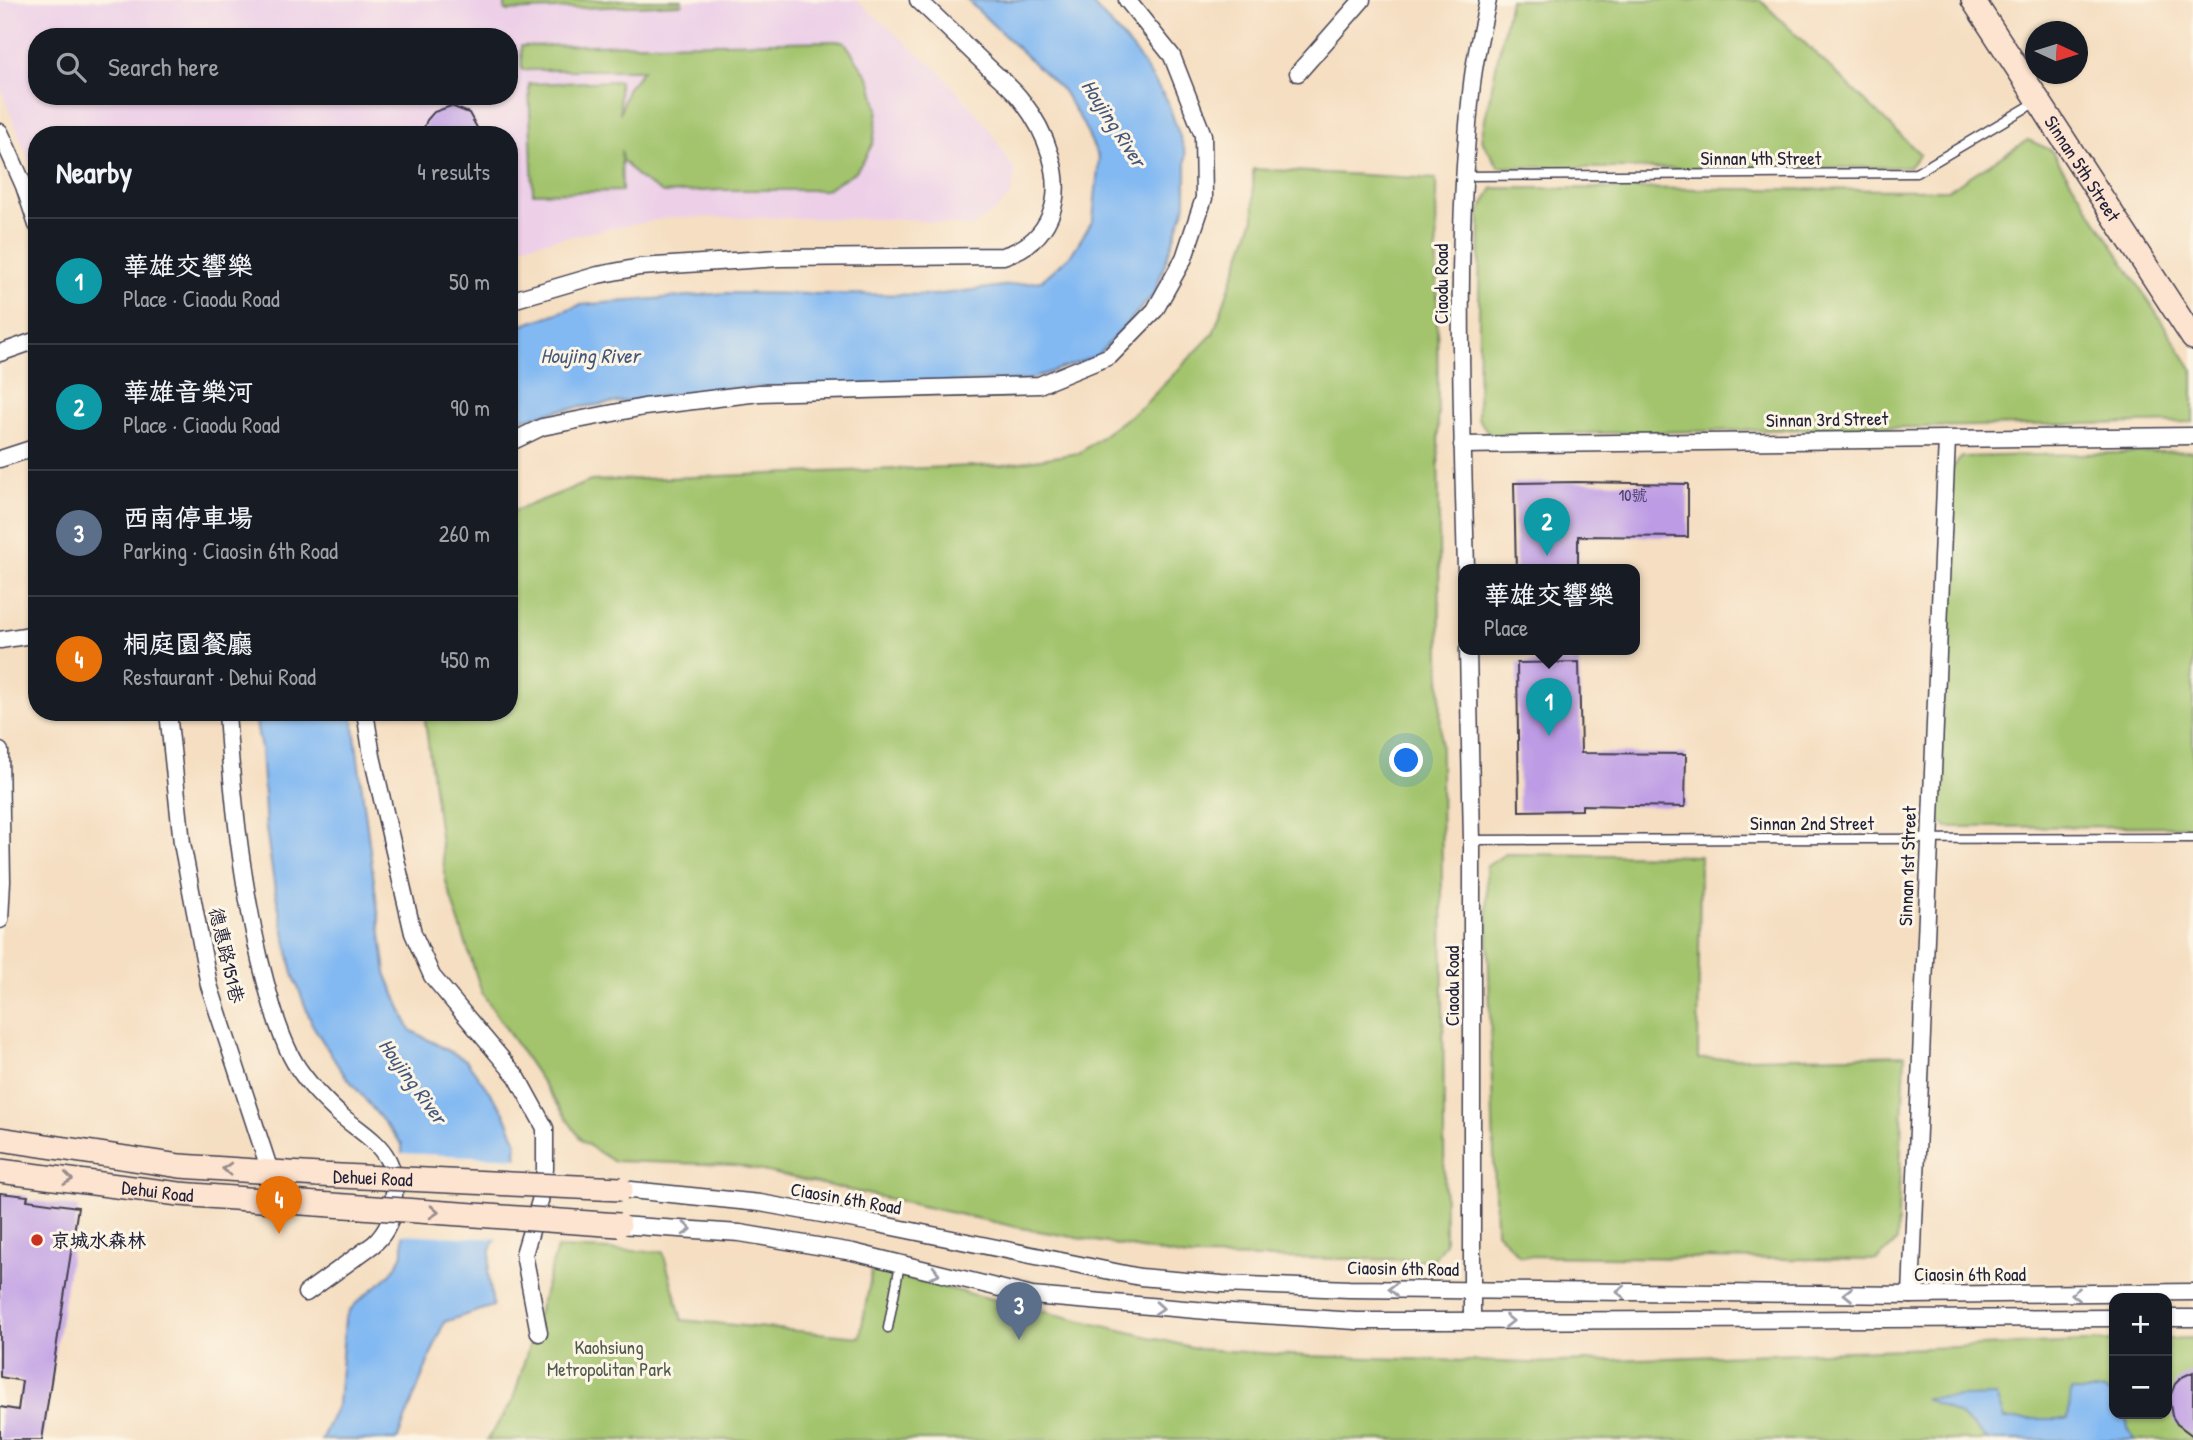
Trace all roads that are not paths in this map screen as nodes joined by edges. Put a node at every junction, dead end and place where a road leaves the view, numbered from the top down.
1 (918, 0) edge
2 (1127, 0) edge
3 (1362, 0) edge
4 (1488, 0) edge
5 (1973, 0) edge
6 (1298, 73) dead end
7 (2038, 100) junction
8 (0, 132) edge
9 (1464, 176) junction
10 (28, 198) edge
11 (518, 297) edge
12 (2193, 338) edge
13 (28, 343) edge
14 (0, 353) edge
15 (2193, 436) edge
16 (518, 439) edge
17 (1947, 439) junction
18 (1462, 445) junction
19 (28, 450) edge
20 (0, 459) edge
21 (1466, 564) edge
22 (28, 636) edge
23 (0, 640) edge
24 (1468, 655) edge
25 (169, 721) edge
26 (228, 721) edge
27 (367, 721) edge
28 (0, 760) edge
29 (2193, 838) edge
30 (1929, 839) junction
31 (1472, 840) junction
32 (0, 920) edge
33 (0, 1139) edge
34 (0, 1171) edge
35 (270, 1171) junction
36 (621, 1189) joint
37 (268, 1200) junction
38 (317, 1204) joint
39 (619, 1225) joint
40 (900, 1265) junction
41 (1474, 1291) junction
42 (2193, 1292) edge
43 (306, 1293) dead end
44 (1911, 1295) junction
45 (2109, 1318) edge
46 (2172, 1318) edge
47 (2193, 1318) edge
48 (1472, 1321) junction
49 (888, 1328) dead end
50 (539, 1333) dead end

1 - 11 street
2 - 16 street
3 - 6 street
4 - 9 street, Ciaodu Road
5 - 7 street, Sinnan 5th Street
7 - 9 lane, Sinnan 4th Street
7 - 12 street, Sinnan 5th Street
8 - 10 street
9 - 18 street, Ciaodu Road
13 - 14 street
15 - 17 street, Sinnan 3rd Street
17 - 18 street, Sinnan 3rd Street
17 - 30 street, Sinnan 1st Street
18 - 21 street, Ciaodu Road
19 - 20 street
22 - 23 street
24 - 31 street, Ciaodu Road
25 - 35 street, 德惠路151巷
26 - 43 street
27 - 50 street
28 - 32 street
29 - 30 lane, Sinnan 2nd Street
30 - 31 lane, Sinnan 2nd Street
30 - 44 street, Sinnan 1st Street
31 - 41 street, Ciaodu Road
35 -> 33 street, Dehuei Road
34 -> 37 street, Dehui Road
35 - 36 street, Dehuei Road, bridge
35 - 37 street, 德惠路151巷
41 -> 36 street, Ciaosin 6th Road
37 - 38 street, Dehui Road
38 -> 39 street, Dehuei Road, bridge
39 -> 40 street
40 -> 48 street
40 - 49 lane
44 -> 41 street, Ciaosin 6th Road
41 - 48 street, Ciaodu Road
42 -> 44 street, Ciaosin 6th Road
48 -> 45 street
46 - 47 street

